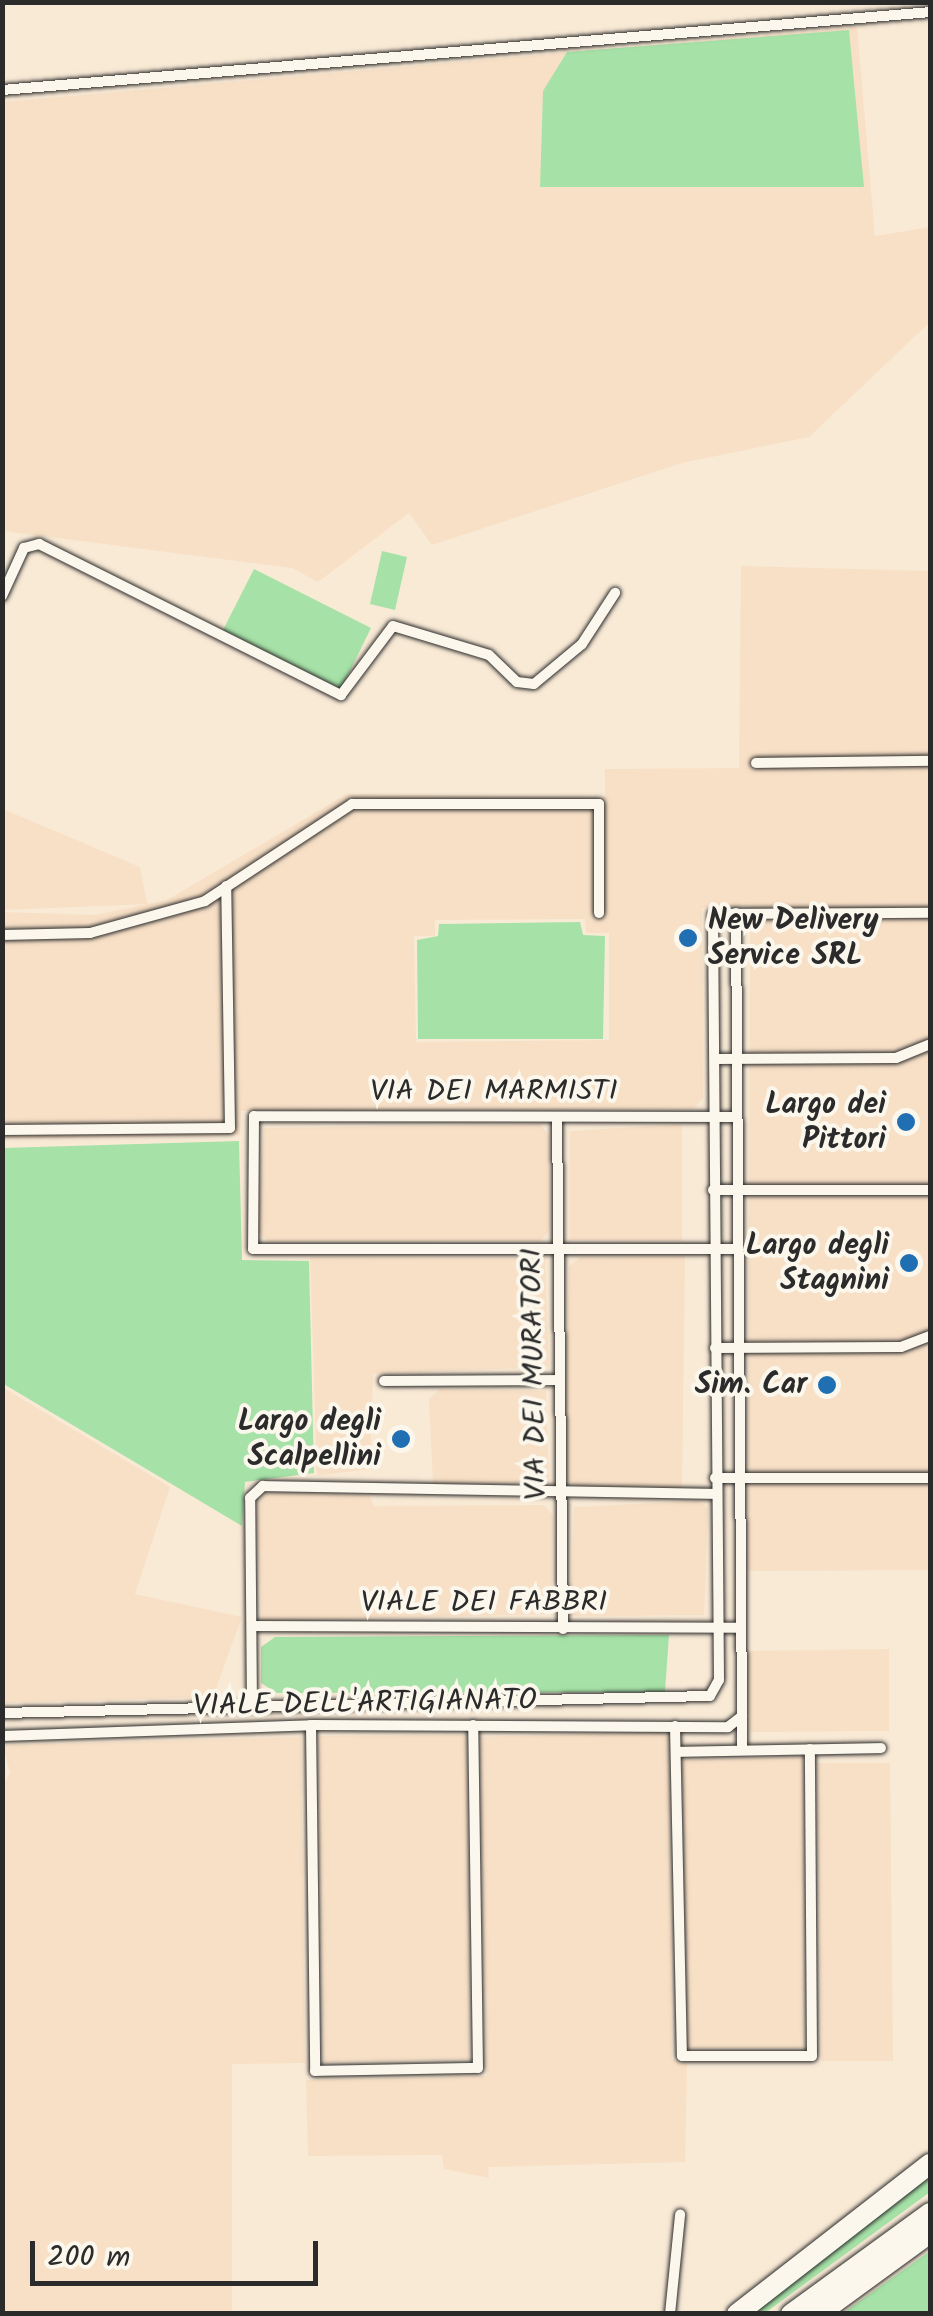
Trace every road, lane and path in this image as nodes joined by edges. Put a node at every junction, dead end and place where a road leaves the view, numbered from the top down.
1 (930, 12) edge
2 (2, 90) edge
3 (615, 593) dead end
4 (2, 596) edge
5 (930, 761) edge
6 (756, 763) dead end
7 (226, 886) junction
8 (599, 913) dead end
9 (930, 913) edge
10 (736, 914) junction
11 (2, 935) edge
12 (930, 1044) edge
13 (714, 1058) junction
14 (735, 1059) junction
15 (714, 1116) junction
16 (735, 1117) junction
17 (556, 1120) junction
18 (2, 1130) edge
19 (736, 1188) junction
20 (714, 1190) junction
21 (930, 1190) edge
22 (714, 1249) junction
23 (735, 1249) junction
24 (558, 1250) junction
25 (930, 1336) edge
26 (715, 1348) junction
27 (736, 1348) junction
28 (384, 1380) dead end
29 (560, 1380) junction
30 (715, 1478) junction
31 (736, 1478) junction
32 (930, 1478) edge
33 (716, 1494) junction
34 (561, 1498) junction
35 (253, 1626) junction
36 (716, 1628) junction
37 (738, 1628) junction
38 (562, 1629) junction
39 (252, 1707) junction
40 (2, 1713) edge
41 (742, 1716) junction
42 (311, 1724) junction
43 (474, 1725) junction
44 (675, 1726) junction
45 (2, 1736) edge
46 (881, 1748) dead end
47 (810, 1749) junction
48 (742, 1750) junction
49 (676, 1752) junction
50 (930, 2164) edge
51 (930, 2213) edge
52 (680, 2215) dead end
53 (930, 2234) edge
54 (670, 2314) edge
55 (738, 2314) edge
56 (790, 2314) edge
57 (819, 2314) edge

1 - 2 street
3 - 4 street
5 - 6 street
7 - 8 street
7 - 11 street
7 - 18 street
9 - 10 street
10 - 13 street
10 - 14 street
12 - 14 street
13 - 14 street
13 - 15 street
14 - 16 street
15 - 16 street, VIA DEI MARMISTI
15 - 17 street, VIA DEI MARMISTI
15 - 20 street
16 - 19 street
17 - 24 street, VIA DEI MURATORI
17 - 24 street, VIA DEI MARMISTI
19 - 20 street
19 - 21 street
19 - 23 street
20 - 22 street
22 - 23 street
22 - 24 street
22 - 26 street
23 - 27 street
24 - 29 street, VIA DEI MURATORI
25 - 27 street
26 - 27 street
26 - 30 street
27 - 31 street
28 - 29 street
29 - 34 street, VIA DEI MURATORI
30 - 31 street
30 - 33 street
31 - 32 street
31 - 37 street
33 - 34 street
33 - 36 street
34 - 35 street
34 - 38 street, VIA DEI MURATORI
35 - 38 street, VIALE DEI FABBRI
35 - 39 street
36 - 37 street, VIALE DEI FABBRI
36 - 38 street, VIALE DEI FABBRI
36 - 39 street, VIALE DELL'ARTIGIANATO
37 - 41 street
39 - 40 street, VIALE DELL'ARTIGIANATO
41 - 44 street, VIALE DELL'ARTIGIANATO
41 - 48 street
42 - 43 street, VIALE DELL'ARTIGIANATO
42 - 43 street
42 - 45 street, VIALE DELL'ARTIGIANATO
43 - 44 street, VIALE DELL'ARTIGIANATO
44 - 49 street
46 - 47 street
47 - 48 street
47 - 49 street
48 - 49 street
50 - 55 highway
51 - 56 highway
52 - 54 street
53 - 57 highway

